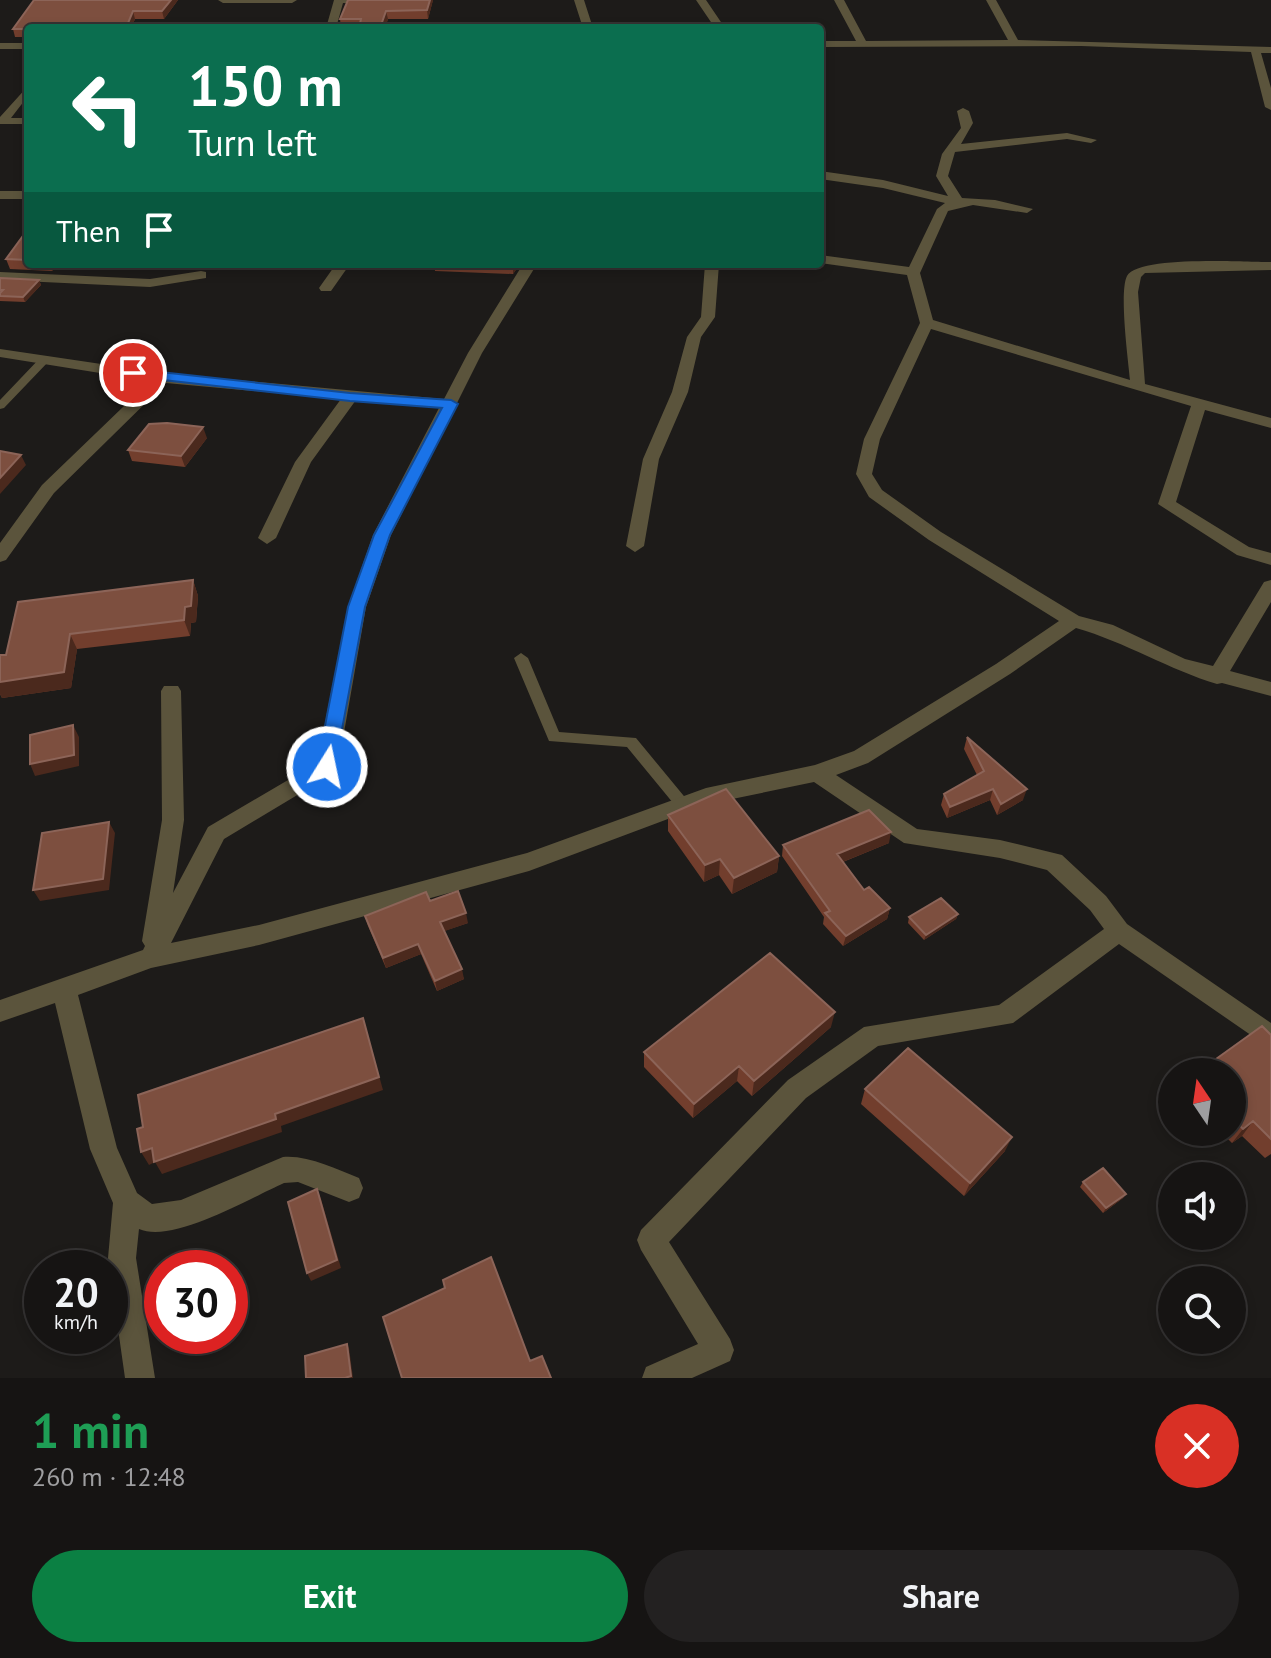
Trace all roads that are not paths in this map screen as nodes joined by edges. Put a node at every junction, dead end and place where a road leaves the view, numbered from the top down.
1 (223, 0) edge
2 (292, 0) edge
3 (339, 0) edge
4 (381, 0) edge
5 (579, 0) edge
6 (701, 0) edge
7 (839, 0) edge
8 (991, 0) edge
9 (332, 24) edge
10 (587, 24) edge
11 (717, 24) edge
12 (1015, 43) junction
13 (824, 44) edge
14 (863, 44) junction
15 (0, 46) edge
16 (24, 46) edge
17 (1255, 50) junction
18 (1271, 50) edge
19 (24, 94) edge
20 (1271, 107) edge
21 (963, 111) dead end
22 (2, 121) edge
23 (24, 121) edge
24 (1091, 140) dead end
25 (951, 149) junction
26 (824, 176) edge
27 (0, 195) edge
28 (24, 195) edge
29 (958, 202) junction
30 (1027, 209) dead end
31 (824, 259) edge
32 (1271, 266) edge
33 (340, 268) edge
34 (528, 268) edge
35 (712, 268) edge
36 (913, 273) junction
37 (201, 275) dead end
38 (0, 276) edge
39 (326, 288) dead end
40 (927, 323) junction
41 (0, 353) edge
42 (45, 359) junction
43 (162, 378) junction
44 (1138, 387) junction
45 (350, 397) junction
46 (451, 404) junction
47 (1199, 404) junction
48 (0, 406) edge
49 (1271, 423) edge
50 (267, 538) dead end
51 (635, 546) dead end
52 (0, 556) edge
53 (1271, 559) edge
54 (1271, 586) edge
55 (1073, 621) junction
56 (521, 658) dead end
57 (1217, 677) junction
58 (1271, 689) edge
59 (171, 691) dead end
60 (817, 773) junction
61 (683, 805) junction
62 (1119, 931) junction
63 (151, 958) junction
64 (64, 990) junction
65 (0, 1011) edge
66 (1271, 1037) edge
67 (349, 1188) dead end
68 (127, 1203) junction
69 (140, 1378) edge
70 (657, 1378) edge

1 - 2 street
3 - 4 street
3 - 9 street
5 - 10 street
6 - 11 street
7 - 14 street
8 - 12 street
12 - 14 street
12 - 17 street
13 - 14 street
15 - 16 street
17 - 18 street
17 - 20 street
19 - 22 street
21 - 25 street
22 - 23 street
24 - 25 street
25 - 29 street
26 - 29 street
27 - 28 street
29 - 30 street
29 - 36 street
31 - 36 street
32 - 44 street
33 - 39 street
34 - 46 street
35 - 51 street
36 - 40 street
37 - 38 street
40 - 44 street
40 - 55 street
41 - 42 street
42 - 43 street
42 - 48 lane
43 - 45 street
43 - 52 street
44 - 47 street
45 - 46 street
45 - 50 street
46 - 63 street
47 - 49 street
47 - 53 street
54 - 57 street
55 - 57 street
55 - 60 street
56 - 61 lane
57 - 58 street
59 - 63 street
60 - 61 street
60 - 62 street
61 - 63 street
62 - 66 street
62 - 70 street
63 - 64 street
64 - 65 street
64 - 68 street
67 - 68 street
68 - 69 street

